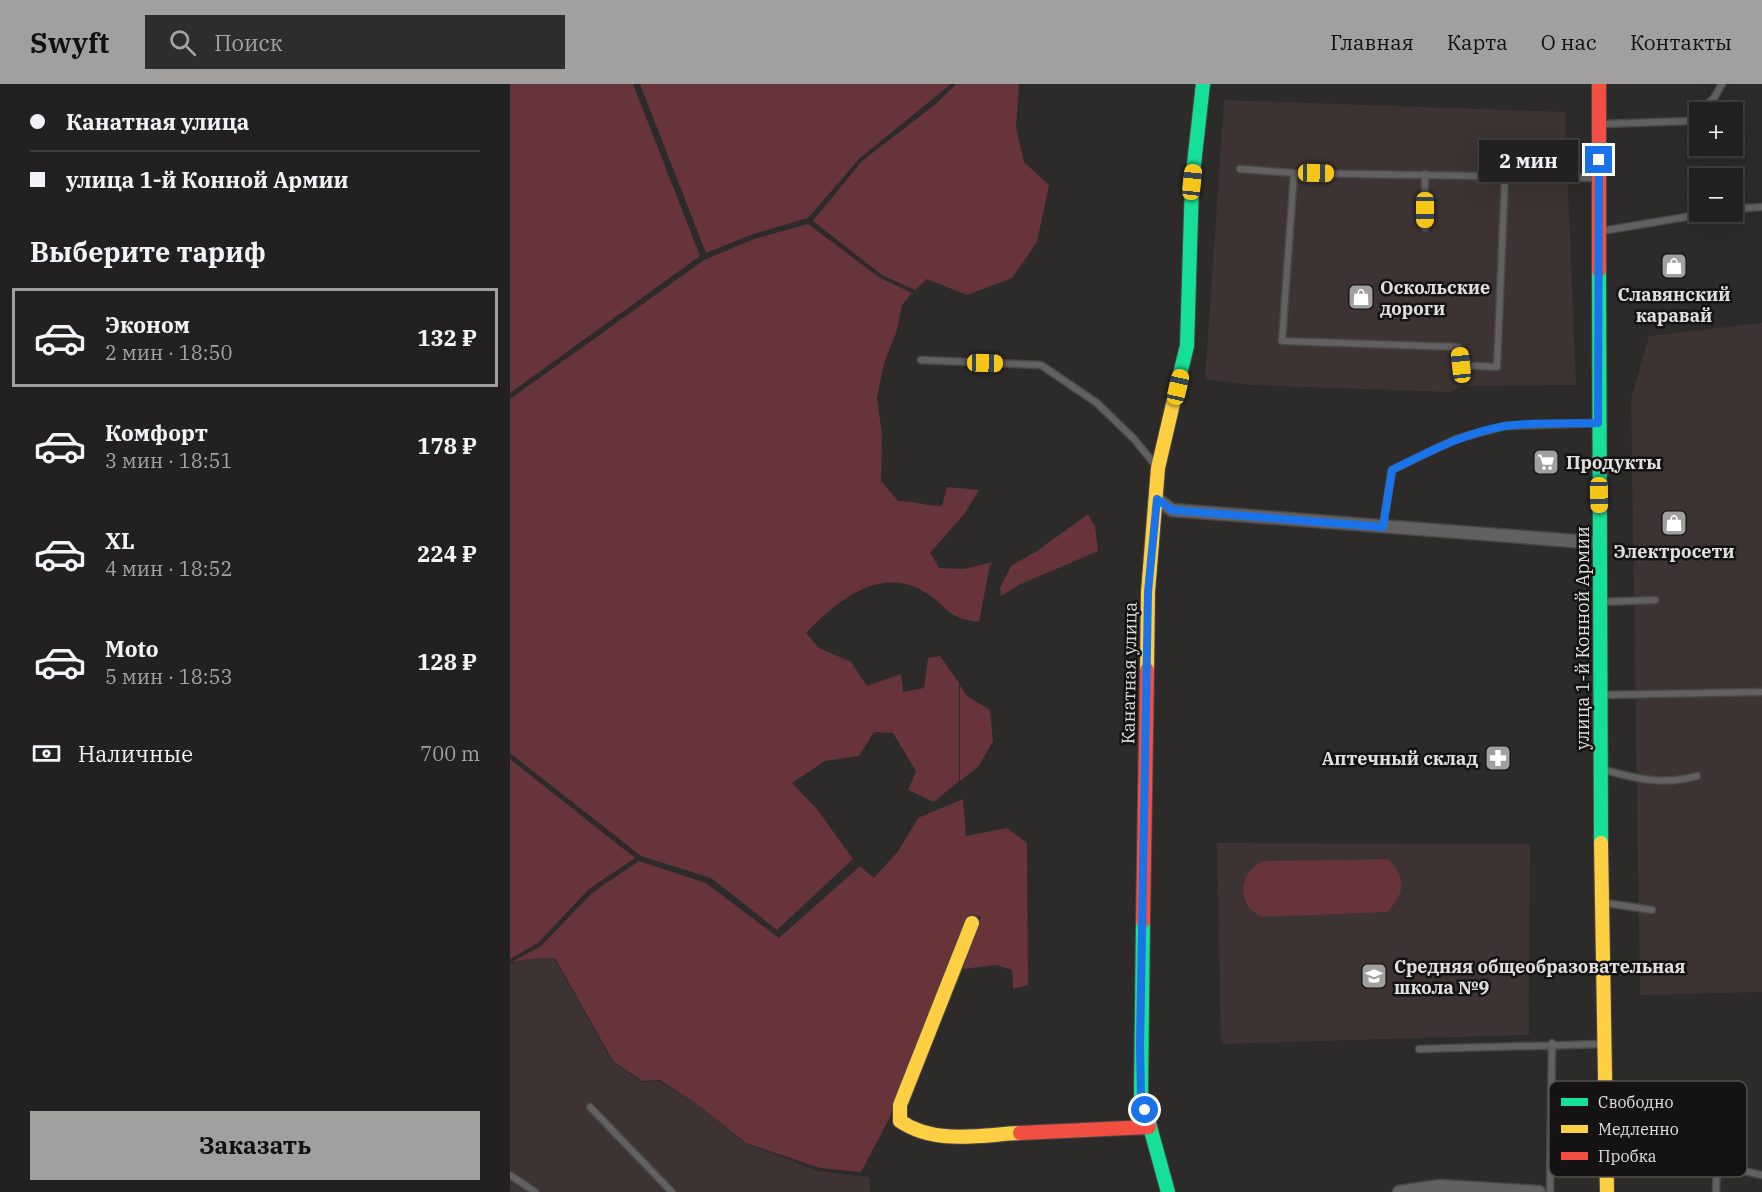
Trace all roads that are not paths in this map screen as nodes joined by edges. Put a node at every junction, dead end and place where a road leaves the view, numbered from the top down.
1 (1203, 84) edge
2 (1599, 84) edge
3 (1722, 84) edge
4 (1599, 124) junction
5 (1240, 169) dead end
6 (1294, 172) junction
7 (1425, 174) junction
8 (1505, 176) junction
9 (1599, 178) junction
10 (1762, 207) edge
11 (1743, 208) edge
12 (1689, 216) edge
13 (1425, 228) dead end
14 (1599, 232) junction
15 (921, 360) dead end
16 (1598, 423) junction
17 (1158, 468) junction
18 (1157, 499) junction
19 (1383, 527) junction
20 (1600, 543) junction
21 (1654, 600) dead end
22 (1601, 602) junction
23 (1762, 694) edge
24 (1601, 695) junction
25 (1600, 769) junction
26 (1697, 776) dead end
27 (1602, 903) junction
28 (1652, 910) dead end
29 (972, 923) dead end
30 (1552, 1043) junction
31 (1604, 1044) junction
32 (1419, 1049) dead end
33 (1551, 1081) edge
34 (1605, 1081) edge
35 (590, 1107) dead end
36 (1149, 1127) junction
37 (1747, 1172) edge
38 (510, 1175) edge
39 (1762, 1175) edge
40 (1550, 1177) edge
41 (1717, 1177) edge
42 (535, 1192) edge
43 (672, 1192) edge
44 (1168, 1192) edge
45 (1399, 1192) edge
46 (1539, 1192) edge
47 (1550, 1192) edge
48 (1716, 1192) edge

1 - 17 street, Канатная улица
2 - 4 street, улица 1-й Конной Армии
3 - 4 lane
4 - 9 street, улица 1-й Конной Армии
5 - 6 lane
6 - 7 lane
6 - 8 lane
7 - 8 lane
7 - 13 lane
8 - 9 lane
9 - 14 street, улица 1-й Конной Армии
10 - 11 lane
12 - 14 lane
14 - 16 street, улица 1-й Конной Армии
15 - 17 lane
16 - 19 lane
16 - 20 street, улица 1-й Конной Армии
17 - 18 street, Канатная улица
18 - 19 street
18 - 36 street, Канатная улица
19 - 20 street
20 - 22 street, улица 1-й Конной Армии
21 - 22 lane
22 - 24 street, улица 1-й Конной Армии
23 - 24 lane
24 - 25 street, улица 1-й Конной Армии
25 - 26 lane
25 - 27 street, улица 1-й Конной Армии
27 - 28 lane
27 - 31 street, улица 1-й Конной Армии
29 - 36 street
30 - 31 lane
30 - 32 lane
30 - 33 lane
31 - 34 street, улица 1-й Конной Армии
35 - 43 lane
36 - 44 street, Канатная улица
37 - 39 lane
38 - 42 lane
40 - 47 lane
41 - 48 lane
45 - 46 street

